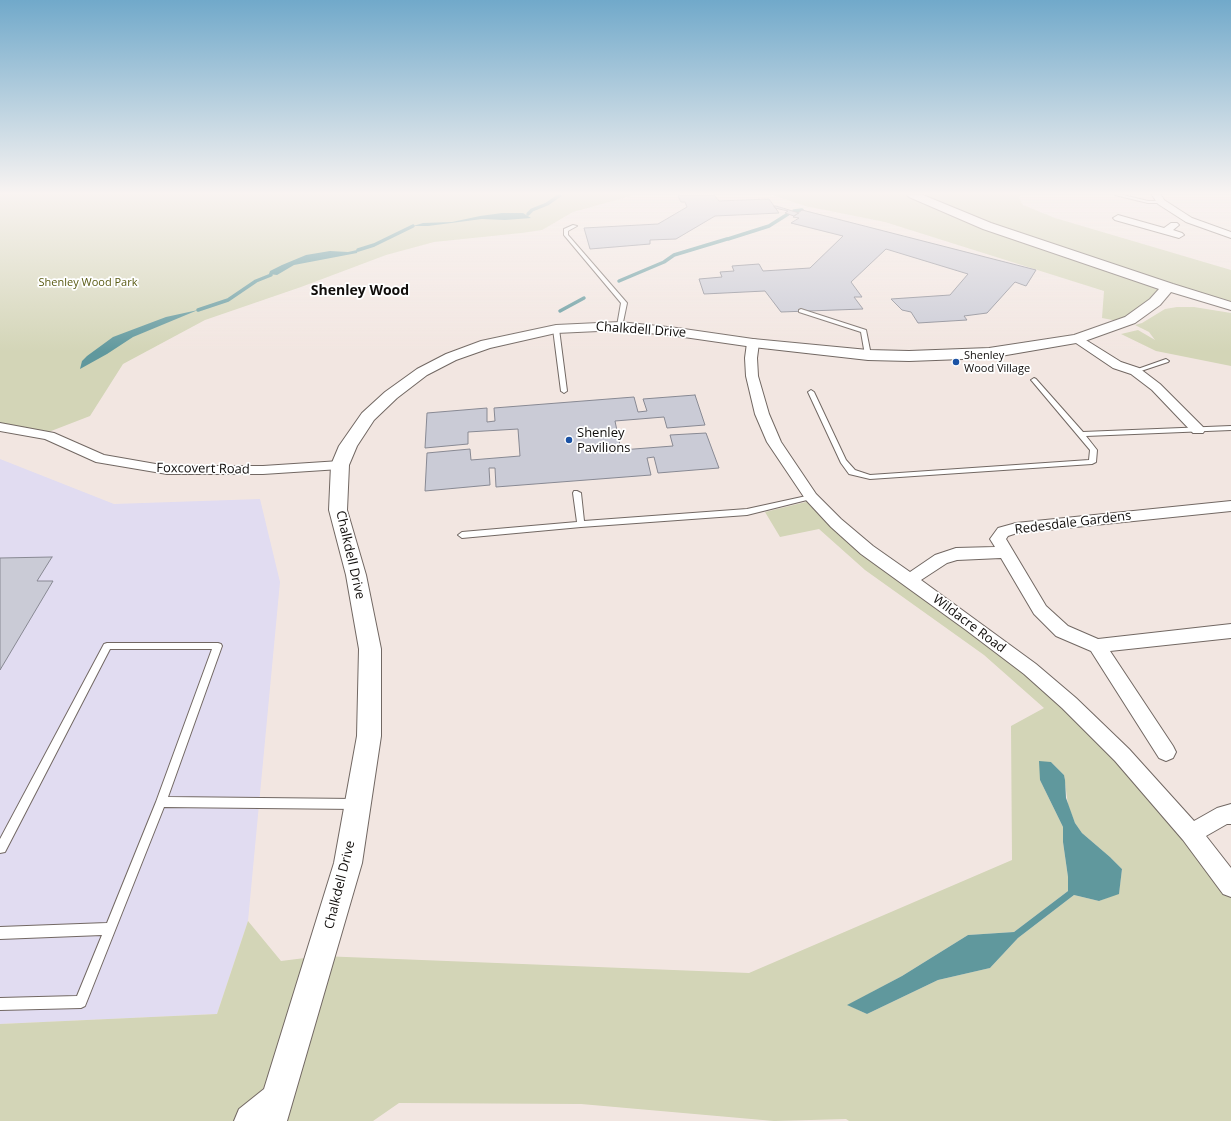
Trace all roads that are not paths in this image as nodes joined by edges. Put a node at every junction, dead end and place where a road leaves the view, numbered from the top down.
1 (577, 247) edge
2 (1051, 247) edge
3 (1168, 287) junction
4 (1166, 303) junction
5 (1231, 308) edge
6 (801, 311) dead end
7 (620, 326) junction
8 (556, 329) junction
9 (1077, 339) junction
10 (753, 342) junction
11 (868, 355) junction
12 (1166, 361) dead end
13 (1135, 371) junction
14 (1034, 380) dead end
15 (564, 392) dead end
16 (812, 392) dead end
17 (0, 428) edge
18 (1231, 428) edge
19 (1198, 430) junction
20 (1081, 434) junction
21 (340, 465) junction
22 (577, 493) dead end
23 (811, 497) junction
24 (1231, 506) edge
25 (581, 524) junction
26 (462, 535) dead end
27 (1005, 552) junction
28 (910, 580) junction
29 (1231, 631) edge
30 (1097, 646) junction
31 (1166, 752) dead end
32 (161, 802) junction
33 (358, 804) junction
34 (1231, 814) edge
35 (1191, 833) junction
36 (1, 848) edge
37 (1231, 886) edge
38 (110, 929) junction
39 (0, 933) edge
40 (0, 1004) edge
41 (273, 1110) edge
42 (251, 1121) edge

1 - 7 lane
2 - 3 street
3 - 4 street, Chalkdell Drive
3 - 5 street
4 - 5 street
4 - 9 street, Chalkdell Drive
6 - 11 lane
7 - 8 street, Chalkdell Drive
7 - 10 street, Chalkdell Drive
8 - 15 lane
8 - 21 street, Chalkdell Drive
9 - 11 street, Chalkdell Drive
9 - 13 street
10 - 11 street, Chalkdell Drive
10 - 23 street, Wildacre Road
12 - 13 lane
13 - 19 street
14 - 20 lane
16 - 20 lane
17 - 21 street, Foxcovert Road
18 - 19 lane
19 - 20 lane
21 - 33 street, Chalkdell Drive
22 - 25 lane
23 - 25 lane
23 - 28 street, Wildacre Road
24 - 27 street, Redesdale Gardens
25 - 26 lane
27 - 28 street
27 - 30 street, Redesdale Gardens
28 - 35 street, Wildacre Road
29 - 30 street, Redesdale Gardens
30 - 31 street
32 - 33 lane
32 - 36 lane
32 - 38 lane
33 - 41 street, Chalkdell Drive
34 - 35 street
35 - 37 street, Wildacre Road
38 - 39 lane
38 - 40 lane
41 - 42 street

